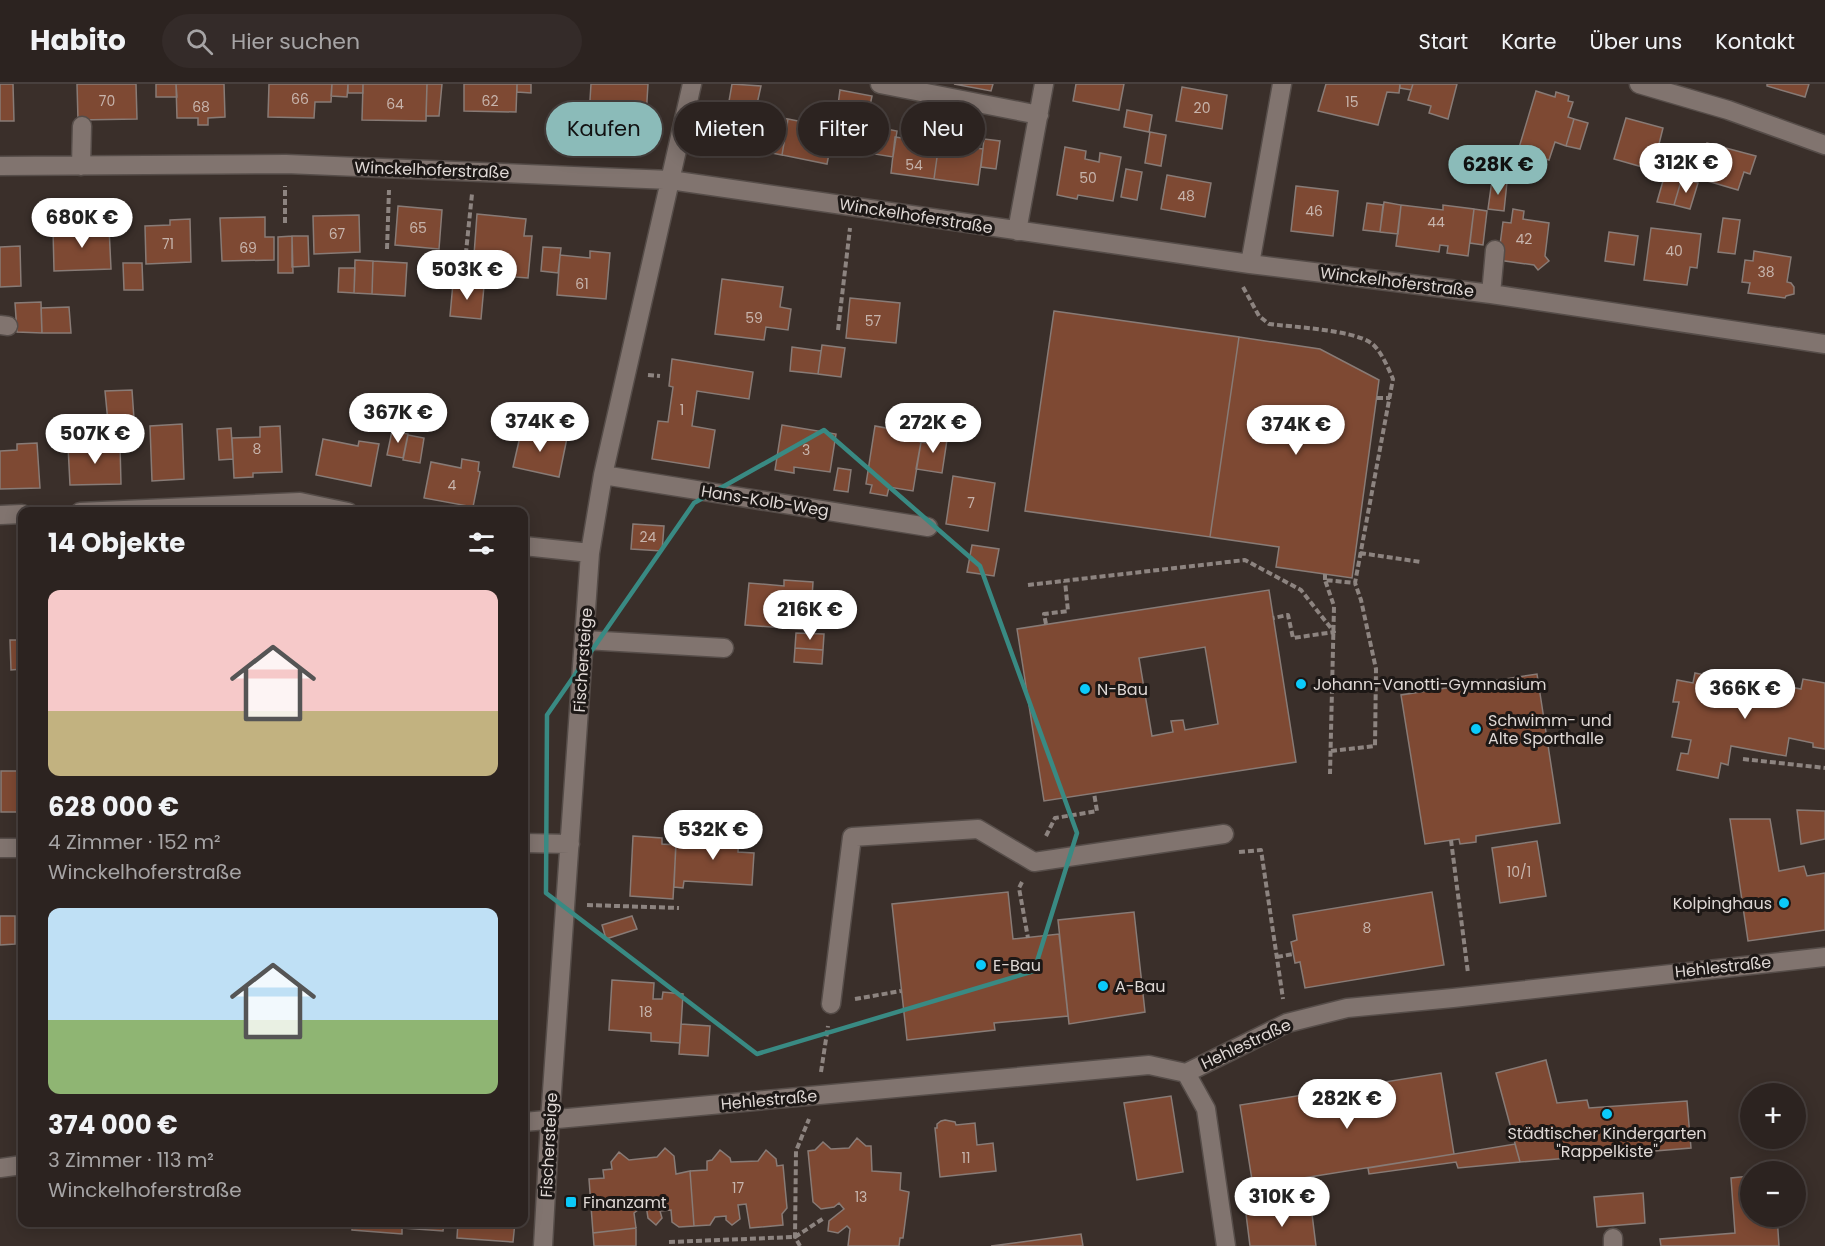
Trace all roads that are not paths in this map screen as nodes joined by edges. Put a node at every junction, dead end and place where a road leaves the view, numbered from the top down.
1 (692, 84) edge
2 (880, 84) edge
3 (1044, 84) edge
4 (1282, 84) edge
5 (1639, 84) edge
6 (1039, 116) junction
7 (82, 126) dead end
8 (1825, 146) edge
9 (0, 166) edge
10 (81, 166) junction
11 (670, 180) junction
12 (1017, 231) junction
13 (1495, 250) dead end
14 (1250, 264) junction
15 (1491, 294) junction
16 (1825, 344) edge
17 (603, 475) junction
18 (190, 507) edge
19 (324, 507) edge
20 (18, 514) edge
21 (0, 515) edge
22 (928, 527) dead end
23 (528, 546) edge
24 (590, 553) junction
25 (585, 640) junction
26 (724, 648) dead end
27 (1224, 834) dead end
28 (528, 843) edge
29 (570, 844) junction
30 (0, 848) edge
31 (18, 848) edge
32 (1825, 957) edge
33 (831, 1004) dead end
34 (1186, 1073) junction
35 (550, 1120) junction
36 (528, 1122) edge
37 (18, 1166) edge
38 (0, 1168) edge
39 (543, 1246) edge
40 (1226, 1246) edge

1 - 11 street, Fischersteige
2 - 6 street
3 - 6 street
4 - 14 street
5 - 8 street
6 - 12 street
7 - 10 street
9 - 10 street, Winckelhoferstraße
10 - 11 street, Winckelhoferstraße
11 - 12 street, Winckelhoferstraße
11 - 17 street, Fischersteige
12 - 14 street, Winckelhoferstraße
13 - 15 street
14 - 15 street, Winckelhoferstraße
15 - 16 street, Winckelhoferstraße
17 - 22 street, Hans-Kolb-Weg
17 - 24 street, Fischersteige
18 - 19 street
20 - 21 street
23 - 24 street
24 - 25 street, Fischersteige
25 - 26 street
25 - 29 street, Fischersteige
27 - 33 street
28 - 29 street
29 - 35 street, Fischersteige
30 - 31 street
32 - 34 street, Hehlestraße
34 - 35 street, Hehlestraße
34 - 40 street
35 - 36 street, Hehlestraße
35 - 39 street, Fischersteige
37 - 38 street

